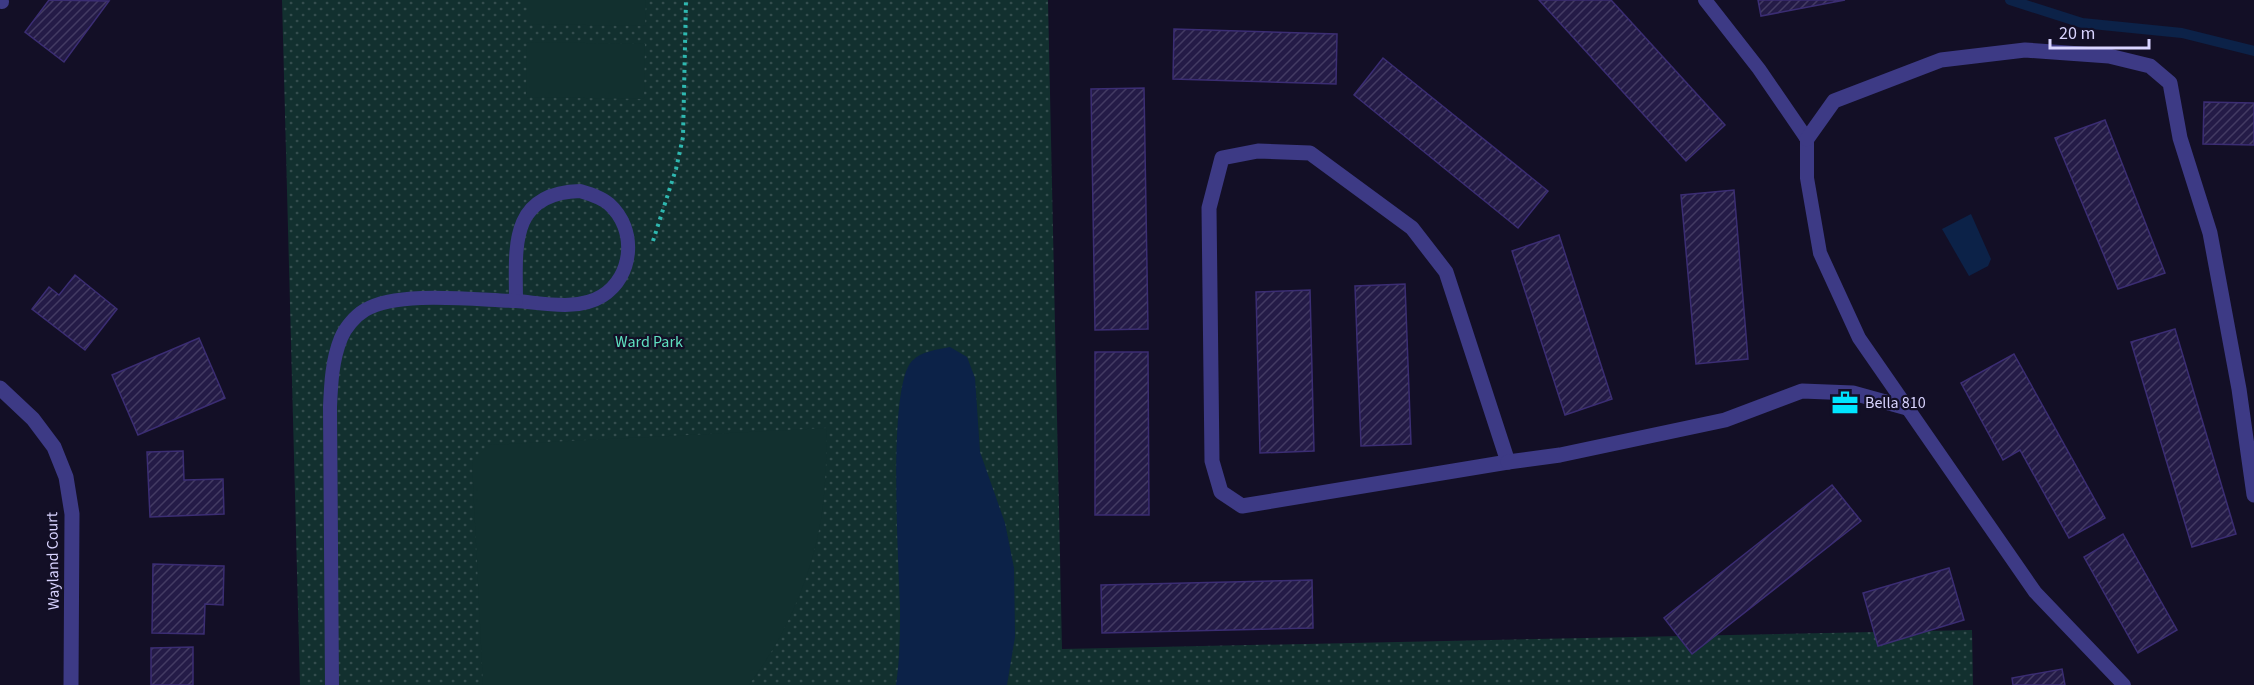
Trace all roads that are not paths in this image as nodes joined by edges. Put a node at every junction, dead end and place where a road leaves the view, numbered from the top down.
1 (1705, 0) edge
2 (1807, 139) junction
3 (516, 301) junction
4 (0, 388) edge
5 (1907, 408) junction
6 (1508, 462) junction
7 (2254, 495) edge
8 (71, 685) edge
9 (333, 685) edge
10 (2124, 685) edge

1 - 2 lane
2 - 5 lane
2 - 7 street
3 - 3 lane
3 - 9 lane
4 - 8 street, Wayland Court
5 - 6 street
5 - 10 lane
6 - 6 street

